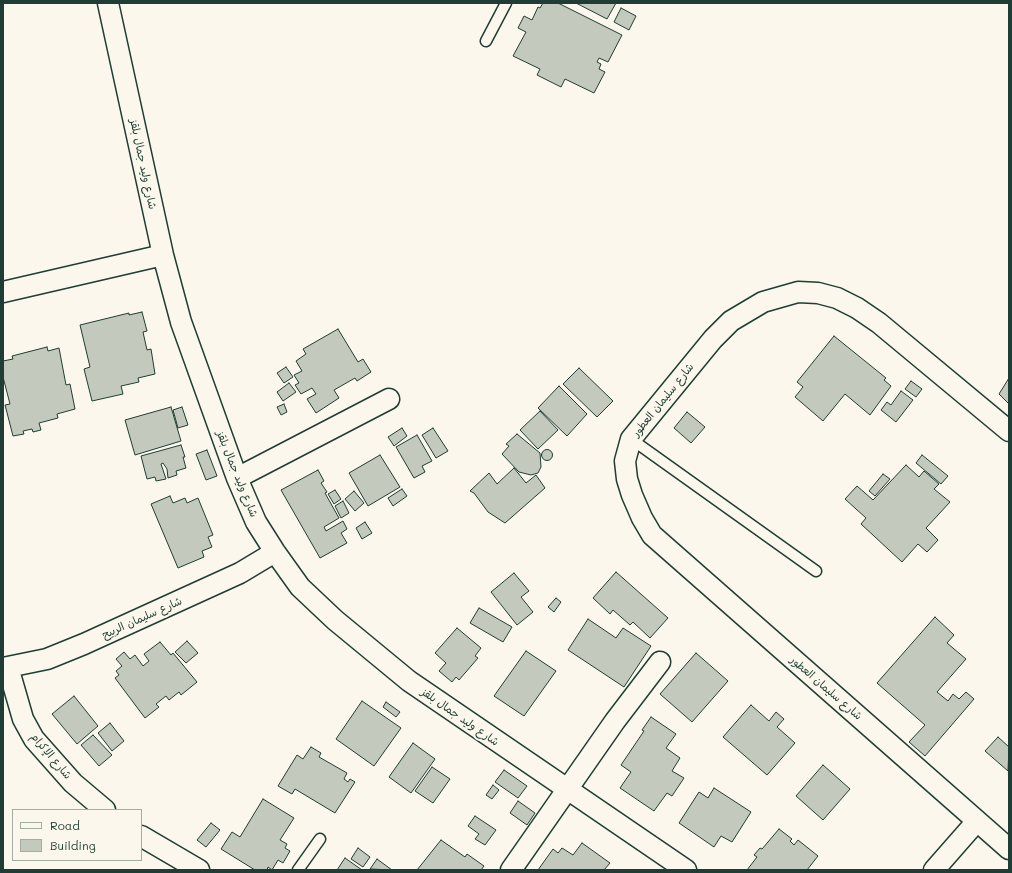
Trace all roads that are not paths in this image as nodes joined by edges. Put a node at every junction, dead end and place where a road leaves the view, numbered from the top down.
1 (108, 3) edge
2 (506, 3) edge
3 (486, 41) dead end
4 (163, 255) junction
5 (3, 292) edge
6 (389, 399) dead end
7 (1009, 431) edge
8 (631, 439) junction
9 (237, 478) junction
10 (275, 552) junction
11 (816, 571) dead end
12 (660, 662) dead end
13 (6, 667) edge
14 (566, 790) junction
15 (104, 809) edge
16 (977, 822) junction
17 (142, 837) edge
18 (320, 839) dead end
19 (1009, 849) edge
20 (199, 870) edge
21 (298, 870) edge
22 (511, 870) edge
23 (686, 870) edge
24 (934, 870) edge

1 - 4 street, شارع وليد جمال بلقز
2 - 3 lane
4 - 5 street
4 - 9 street, شارع وليد جمال بلقز
6 - 9 street
7 - 8 street, شارع سليمان العطور
8 - 11 lane
8 - 16 street, شارع سليمان العطور
9 - 10 street, شارع وليد جمال بلقز
10 - 13 street, شارع سليمان الربيح
10 - 14 street, شارع وليد جمال بلقز
12 - 14 street
13 - 15 street, شارع الإكرام
14 - 22 street
14 - 23 street, شارع وليد جمال بلقز
16 - 19 street, شارع سليمان العطور
16 - 24 street
17 - 20 street
18 - 21 lane

